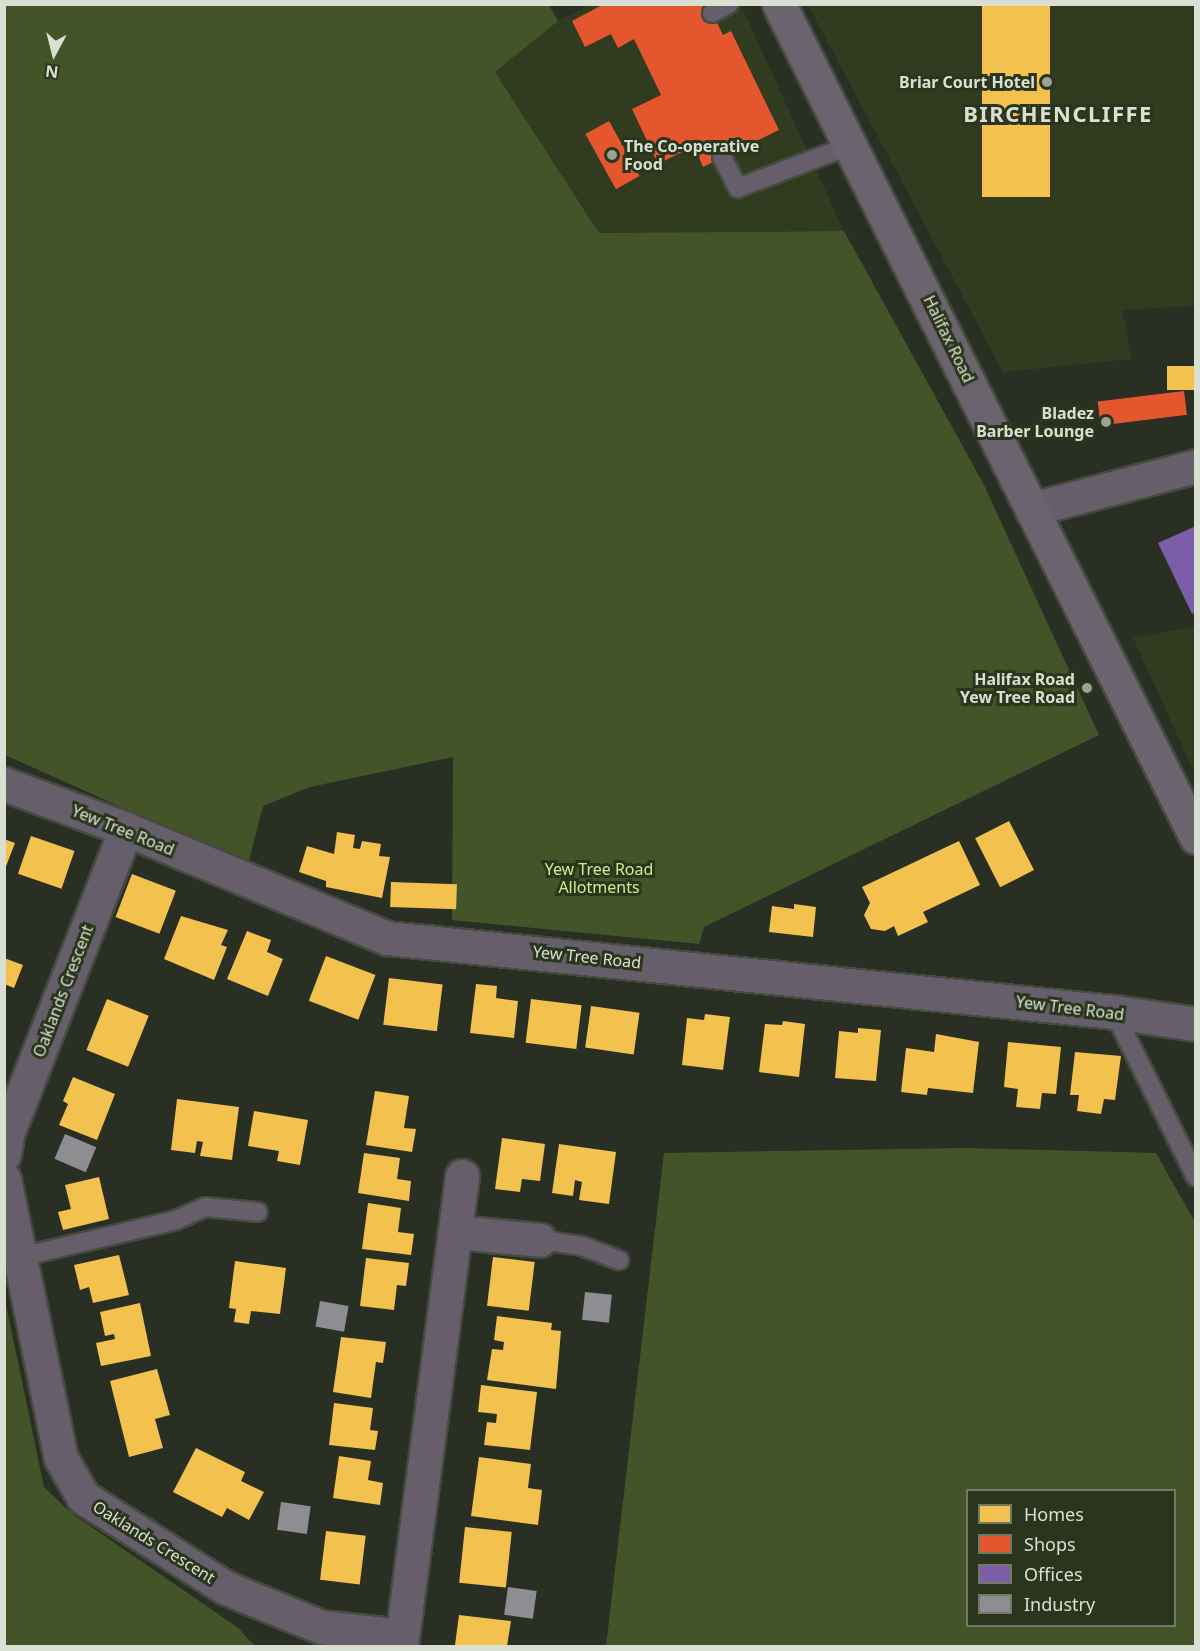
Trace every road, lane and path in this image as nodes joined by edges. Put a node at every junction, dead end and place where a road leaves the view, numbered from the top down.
1 (729, 4) edge
2 (779, 4) edge
3 (712, 13) dead end
4 (851, 145) junction
5 (722, 157) dead end
6 (1196, 466) edge
7 (1032, 509) junction
8 (4, 784) edge
9 (126, 829) junction
10 (1196, 837) edge
11 (1114, 1012) junction
12 (1196, 1024) edge
13 (4, 1154) edge
14 (462, 1176) dead end
15 (1196, 1177) edge
16 (4, 1179) edge
17 (258, 1212) dead end
18 (456, 1232) junction
19 (540, 1240) joint
20 (20, 1257) junction
21 (619, 1260) dead end
22 (402, 1641) edge

1 - 3 lane
2 - 4 highway, Halifax Road
4 - 5 lane
4 - 7 highway, Halifax Road
6 - 7 street
7 - 10 highway, Halifax Road
8 - 9 street, Yew Tree Road
9 - 11 street, Yew Tree Road
9 - 13 street, Oaklands Crescent
11 - 12 street, Yew Tree Road
11 - 15 lane
14 - 18 street, Oaklands Crescent
16 - 20 street, Oaklands Crescent
17 - 20 lane
18 - 19 street
18 - 22 street, Oaklands Crescent
19 - 21 lane
20 - 22 street, Oaklands Crescent

